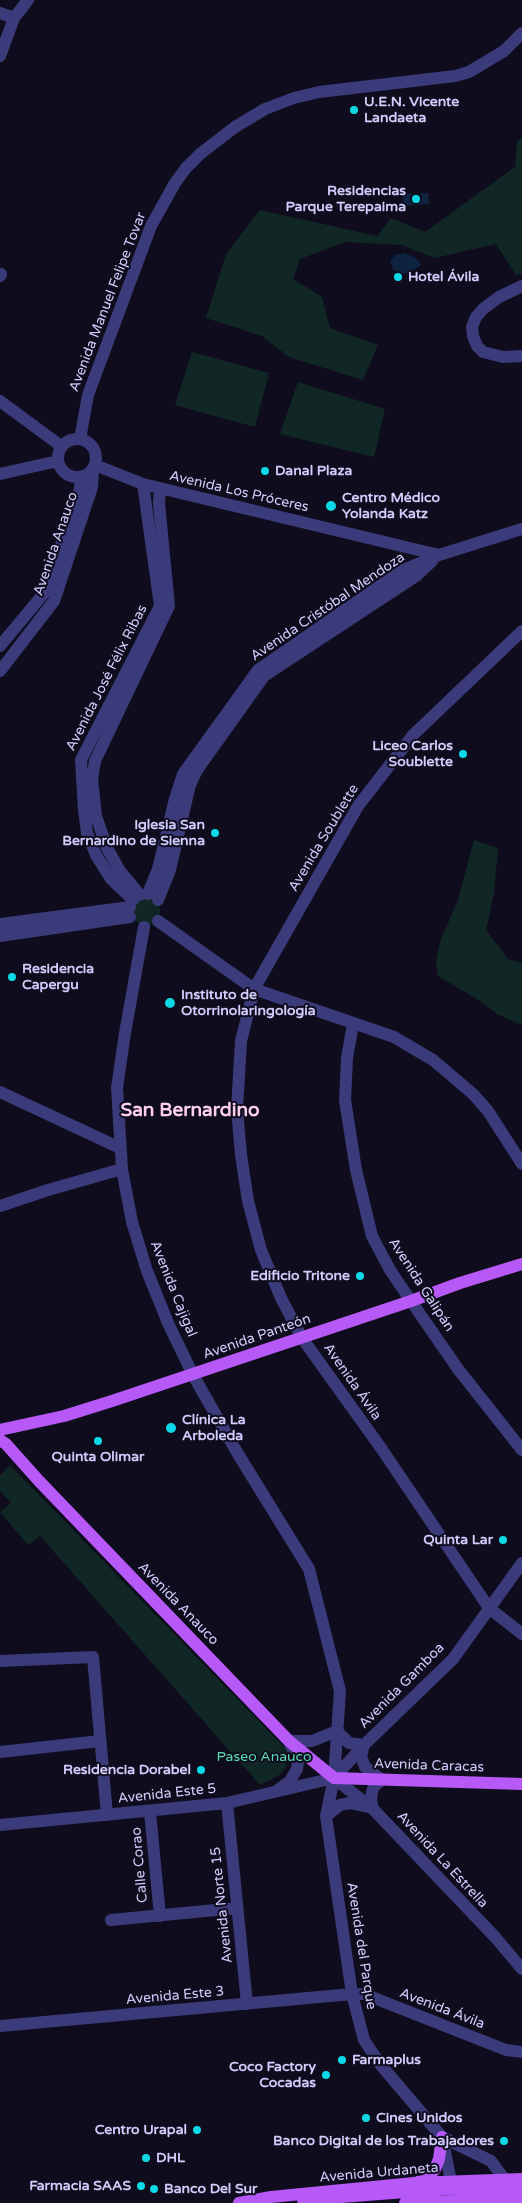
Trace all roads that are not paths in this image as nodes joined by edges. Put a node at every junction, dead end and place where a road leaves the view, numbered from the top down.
1 (28, 0) edge
2 (0, 13) edge
3 (14, 18) junction
4 (522, 33) edge
5 (0, 56) edge
6 (522, 286) edge
7 (522, 356) edge
8 (0, 401) edge
9 (80, 438) junction
10 (62, 446) junction
11 (58, 461) junction
12 (94, 468) junction
13 (0, 474) edge
14 (81, 477) junction
15 (144, 484) junction
16 (160, 488) junction
17 (522, 529) edge
18 (439, 554) junction
19 (522, 631) edge
20 (0, 646) edge
21 (0, 671) edge
22 (140, 902) junction
23 (158, 921) junction
24 (0, 924) edge
25 (144, 927) junction
26 (0, 936) edge
27 (254, 990) junction
28 (353, 1024) junction
29 (0, 1084) edge
30 (0, 1092) edge
31 (120, 1144) junction
32 (522, 1164) edge
33 (122, 1169) junction
34 (0, 1206) edge
35 (522, 1264) edge
36 (410, 1301) junction
37 (302, 1338) junction
38 (193, 1375) junction
39 (2, 1436) edge
40 (522, 1450) edge
41 (522, 1564) edge
42 (489, 1608) junction
43 (522, 1634) edge
44 (0, 1661) edge
45 (337, 1731) junction
46 (100, 1741) junction
47 (289, 1741) junction
48 (364, 1745) junction
49 (0, 1752) edge
50 (334, 1778) junction
51 (382, 1780) junction
52 (522, 1784) edge
53 (276, 1792) junction
54 (227, 1803) junction
55 (373, 1809) junction
56 (150, 1812) junction
57 (107, 1815) junction
58 (326, 1816) junction
59 (0, 1825) edge
60 (237, 1908) junction
61 (160, 1916) junction
62 (111, 1920) dead end
63 (522, 1969) edge
64 (352, 1994) junction
65 (247, 2004) junction
66 (0, 2026) edge
67 (522, 2052) edge
68 (442, 2137) junction
69 (522, 2179) edge
70 (505, 2180) junction
71 (453, 2182) junction
72 (414, 2184) junction
73 (522, 2187) edge
74 (522, 2198) edge
75 (239, 2203) edge
76 (250, 2203) edge
77 (406, 2203) edge
78 (433, 2203) edge
79 (454, 2203) edge

1 - 3 street
2 - 3 street
3 - 5 street
4 - 9 street, Avenida Manuel Felipe Tovar
6 - 7 street
8 - 10 street
9 - 10 street
9 - 12 street
10 - 11 street
11 - 13 street
11 - 14 street
12 - 14 street
12 - 15 street, Avenida Los Próceres
12 - 21 street, Avenida Anauco
14 - 20 street, Avenida Anauco
15 - 16 street, Avenida Los Próceres
15 - 22 street, Avenida José Félix Ribas
16 - 18 street, Avenida Los Próceres
16 - 22 street, Avenida José Félix Ribas
17 - 18 street
18 - 22 street, Avenida Cristóbal Mendoza
19 - 27 street, Avenida Soublette
22 - 23 street
22 - 24 street
22 - 25 street
22 - 26 street
23 - 25 street
23 - 27 street
25 - 31 street, Avenida Cajigal
27 - 28 street
27 - 37 street, Avenida Ávila
28 - 32 street
28 - 36 street, Avenida Galipán
29 - 31 street
30 - 31 street
31 - 33 street, Avenida Cajigal
33 - 34 street
33 - 38 street, Avenida Cajigal
35 - 36 main road, Avenida Panteón
36 - 37 main road, Avenida Panteón
36 - 40 street, Avenida Galipán
37 - 38 main road, Avenida Panteón
37 - 42 street, Avenida Ávila
38 - 39 main road, Avenida Panteón
38 - 45 street, Avenida Cajigal
39 - 47 main road, Avenida Anauco
41 - 42 street, Avenida Gamboa
42 - 43 street, Avenida Ávila
42 - 48 street, Avenida Gamboa
44 - 46 street
45 - 47 street
45 - 48 street
45 - 50 street, Avenida Cajigal
46 - 49 street
46 - 57 street
47 - 50 main road, Avenida Anauco
47 - 53 street
48 - 50 street, Avenida Gamboa
48 - 51 street
50 - 51 main road, Avenida Caracas
50 - 53 street, Avenida Este 5
50 - 55 street, Avenida La Estrella
50 - 58 street, Avenida del Parque
51 - 52 main road, Avenida Caracas
51 - 55 street
53 - 54 street, Avenida Este 5
54 - 56 street, Avenida Este 5
54 - 60 street, Avenida Norte 15
55 - 58 street
55 - 63 street, Avenida La Estrella
56 - 57 street, Avenida Este 5
56 - 61 street, Calle Corao
57 - 59 street, Avenida Este 5
58 - 64 street, Avenida del Parque
60 - 61 street, Calle Corao
60 - 65 street, Avenida Norte 15
61 - 62 street, Calle Corao
64 - 65 street, Avenida Este 3
64 - 67 street, Avenida Ávila
64 - 68 street, Avenida del Parque
65 - 66 street, Avenida Este 3
68 - 70 street
68 - 71 street, Avenida del Parque
68 - 72 main road
69 - 70 main road, Avenida Urdaneta
70 - 71 main road, Avenida Urdaneta
71 - 72 main road, Avenida Urdaneta
71 - 79 street, Avenida del Parque
72 - 75 main road, Avenida Urdaneta
72 - 78 main road
73 - 76 main road, bridge
74 - 77 main road, bridge

